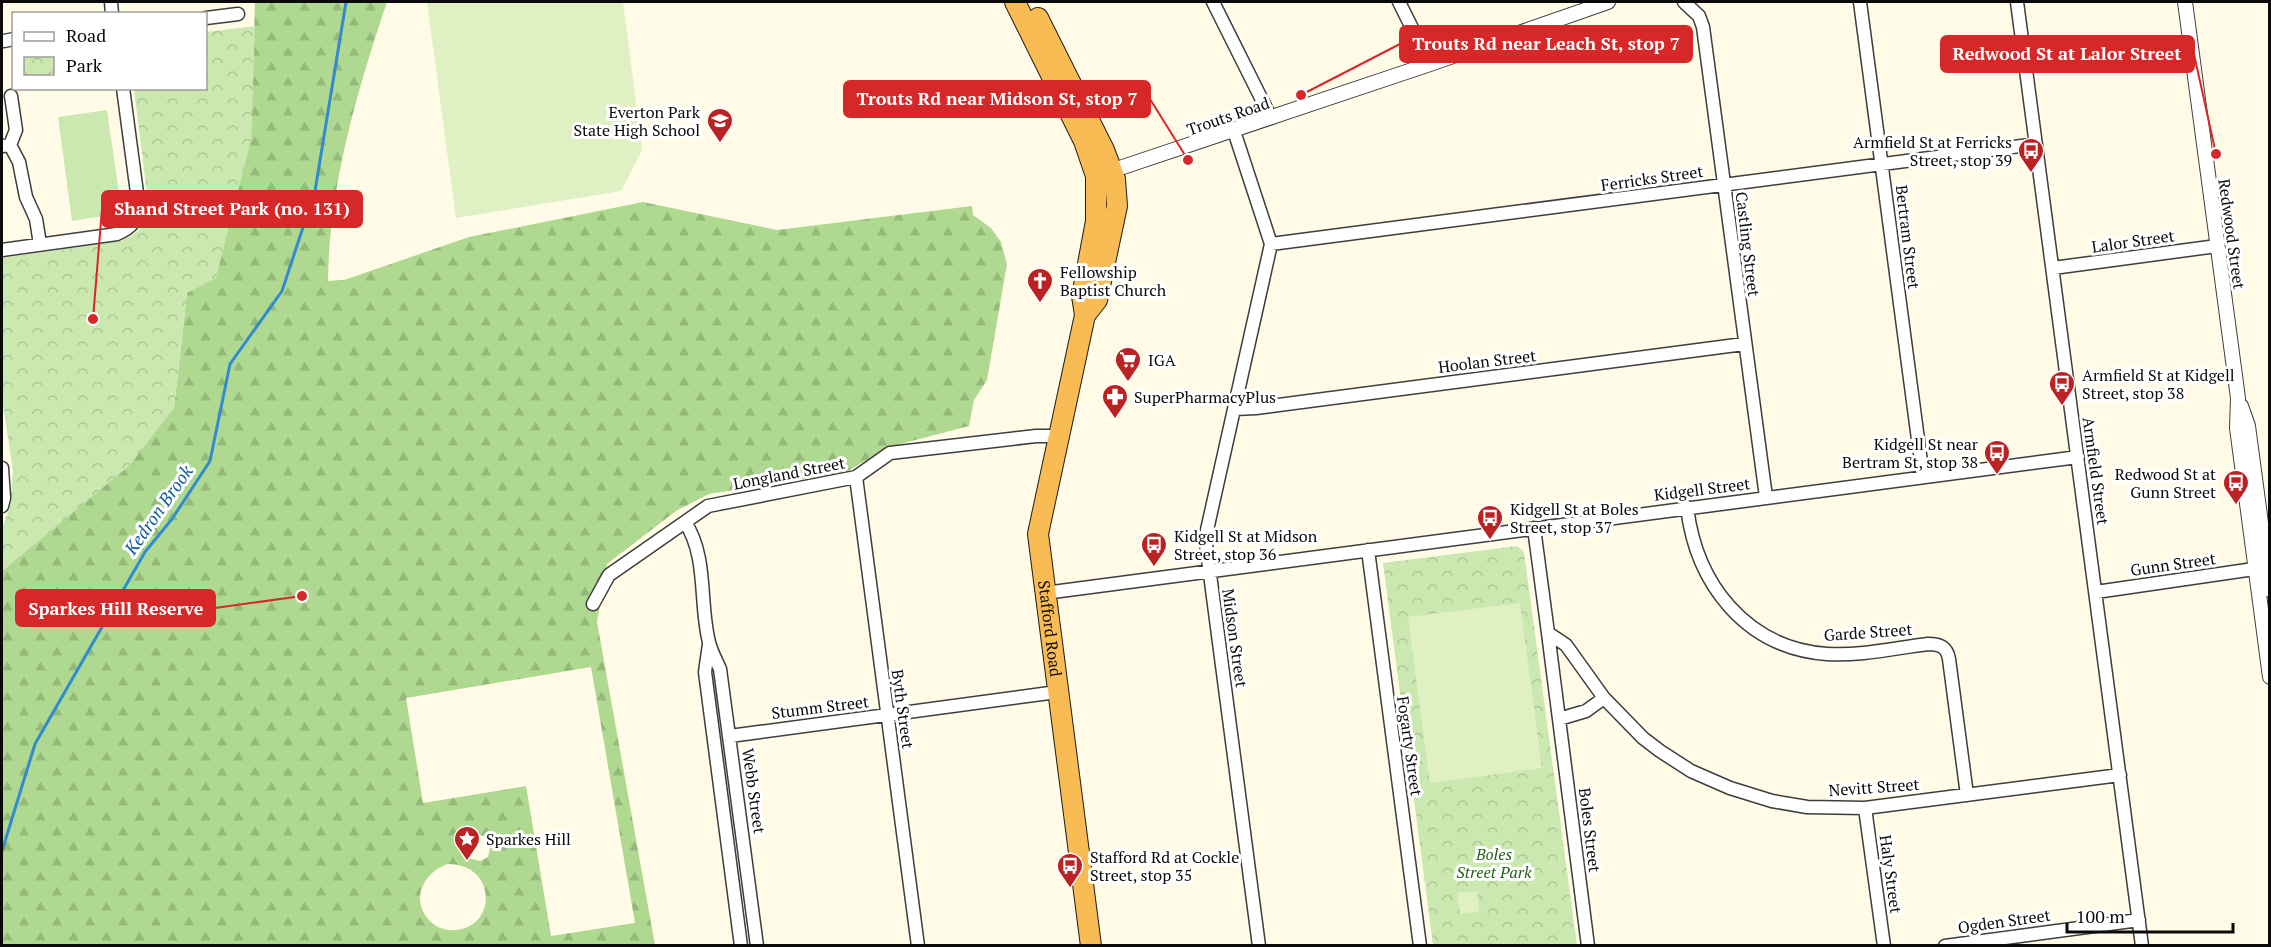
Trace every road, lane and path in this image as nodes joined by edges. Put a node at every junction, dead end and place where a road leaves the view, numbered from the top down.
1 (1015, 2) edge
2 (1030, 2) edge
3 (1212, 2) edge
4 (1399, 2) edge
5 (1608, 2) edge
6 (1683, 2) edge
7 (1860, 2) edge
8 (2017, 2) edge
9 (2185, 2) edge
10 (1589, 5) edge
11 (238, 14) dead end
12 (207, 18) edge
13 (1430, 64) junction
14 (123, 90) edge
15 (11, 96) dead end
16 (1271, 118) junction
17 (1234, 131) junction
18 (2036, 144) junction
19 (6, 145) edge
20 (1882, 165) junction
21 (1105, 174) junction
22 (1724, 185) junction
23 (40, 244) junction
24 (1271, 244) junction
25 (2217, 246) junction
26 (2, 250) edge
27 (2053, 268) junction
28 (1744, 344) junction
29 (2238, 399) junction
30 (1235, 409) junction
31 (1059, 436) junction
32 (2078, 457) junction
33 (2, 470) edge
34 (856, 477) junction
35 (1923, 477) junction
36 (1766, 497) junction
37 (2, 506) edge
38 (1687, 507) junction
39 (685, 522) junction
40 (1534, 528) junction
41 (1368, 550) junction
42 (2254, 569) junction
43 (1209, 571) junction
44 (2270, 590) edge
45 (2096, 592) junction
46 (1045, 593) junction
47 (593, 604) dead end
48 (1548, 633) junction
49 (709, 643) junction
50 (2270, 677) edge
51 (1057, 692) junction
52 (1604, 698) junction
53 (887, 715) junction
54 (1559, 719) junction
55 (730, 736) junction
56 (2120, 775) junction
57 (1967, 795) junction
58 (1865, 808) junction
59 (2139, 920) junction
60 (741, 945) edge
61 (757, 945) edge
62 (918, 945) edge
63 (1091, 945) edge
64 (1259, 945) edge
65 (1420, 945) edge
66 (1588, 945) edge
67 (1884, 945) edge
68 (1945, 945) edge
69 (2142, 945) edge

1 - 21 highway, Stafford Road
2 - 21 highway, Stafford Road
3 - 16 street
4 - 13 street
5 - 10 street, Trouts Road
6 - 22 street, Castling Street
7 - 20 street, Bertram Street
8 - 18 street, Armfield Street
9 - 25 street, Redwood Street
10 - 13 street, Trouts Road
11 - 12 street
13 - 16 street, Trouts Road
14 - 23 street
15 - 19 street
16 - 17 street, Trouts Road
17 - 21 street, Trouts Road
17 - 24 street
18 - 20 street, Ferricks Street
18 - 27 street, Armfield Street
19 - 23 street
20 - 22 street, Ferricks Street
20 - 35 street, Bertram Street
21 - 31 highway, Stafford Road
22 - 24 street, Ferricks Street
22 - 28 street, Castling Street
23 - 26 street
24 - 30 street, Midson Street
25 - 27 street, Lalor Street
25 - 29 street, Redwood Street
27 - 32 street, Armfield Street
28 - 30 street, Hoolan Street
28 - 36 street, Castling Street
29 - 42 street, Redwood Street
29 - 44 street, Redwood Street
30 - 43 street, Midson Street
31 - 34 street, Longland Street
31 - 46 highway, Stafford Road
32 - 35 street, Kidgell Street
32 - 45 street, Armfield Street
33 - 37 street
34 - 39 street, Longland Street
34 - 53 street, Byth Street
35 - 36 street, Kidgell Street
36 - 38 street, Kidgell Street
38 - 40 street, Kidgell Street
38 - 57 street, Garde Street
39 - 47 street, Longland Street
39 - 49 street, Webb Street
40 - 41 street, Kidgell Street
40 - 48 street
41 - 43 street, Kidgell Street
41 - 65 street, Fogarty Street
42 - 45 street, Gunn Street
42 - 50 street, Redwood Street
43 - 46 street, Kidgell Street
43 - 64 street, Midson Street
45 - 56 street, Armfield Street
46 - 51 highway, Stafford Road
48 - 52 street, Nevitt Street
48 - 54 street, Boles Street
49 - 55 street, Webb Street
49 - 60 street, Webb Street
51 - 53 street, Stumm Street
51 - 63 highway, Stafford Road
52 - 54 street
52 - 58 street, Nevitt Street
53 - 55 street, Stumm Street
53 - 62 street, Byth Street
54 - 66 street, Boles Street
55 - 61 street, Webb Street
56 - 57 street, Nevitt Street
56 - 59 street, Armfield Street
57 - 58 street, Nevitt Street
58 - 67 street, Haly Street
59 - 68 street, Ogden Street
59 - 69 street, Armfield Street

